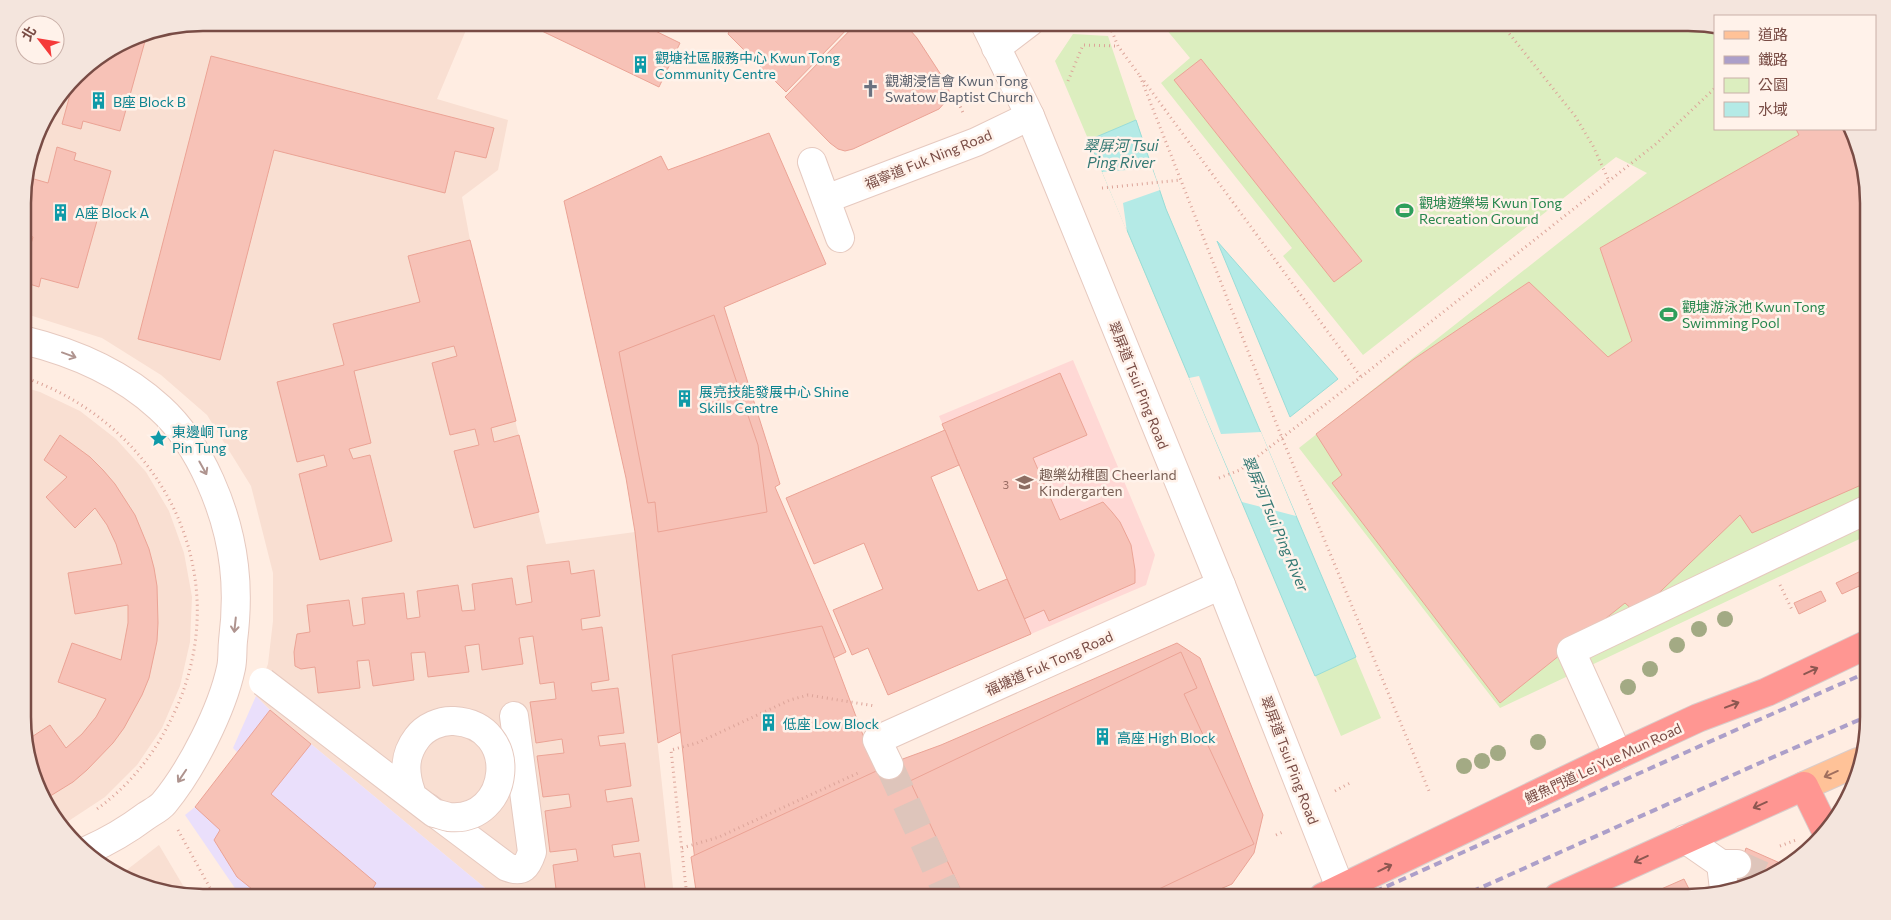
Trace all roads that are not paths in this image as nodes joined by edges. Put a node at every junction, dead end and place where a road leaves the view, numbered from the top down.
1 (988, 31) edge
2 (1018, 31) edge
3 (996, 48) junction
4 (1030, 116) junction
5 (812, 162) dead end
6 (826, 199) junction
7 (840, 238) dead end
8 (32, 343) edge
9 (1860, 513) edge
10 (1221, 585) junction
11 (1860, 648) edge
12 (232, 655) junction
13 (514, 716) dead end
14 (884, 755) road end
15 (1618, 755) junction
16 (1853, 764) edge
17 (1804, 786) junction
18 (1822, 824) edge
19 (1685, 839) junction
20 (92, 848) edge
21 (1727, 872) tunnel mouth
22 (1334, 888) edge
23 (1351, 888) edge
24 (1578, 888) edge

1 - 3 street, 翠屏道 Tsui Ping Road
2 - 3 street
3 - 4 street, 翠屏道 Tsui Ping Road
4 - 6 street, 福寧道 Fuk Ning Road
4 - 10 street, 翠屏道 Tsui Ping Road
5 - 6 street
6 - 7 street
8 -> 12 street
9 - 15 street
10 - 14 street, 福塘道 Fuk Tong Road
10 - 22 street, 翠屏道 Tsui Ping Road
15 -> 11 highway, 鯉魚門道 Lei Yue Mun Road
12 - 13 street, bridge
12 -> 20 street
23 -> 15 highway, 鯉魚門道 Lei Yue Mun Road
16 -> 17 main road
17 - 18 highway
17 -> 19 highway
19 - 21 street
19 -> 24 highway

